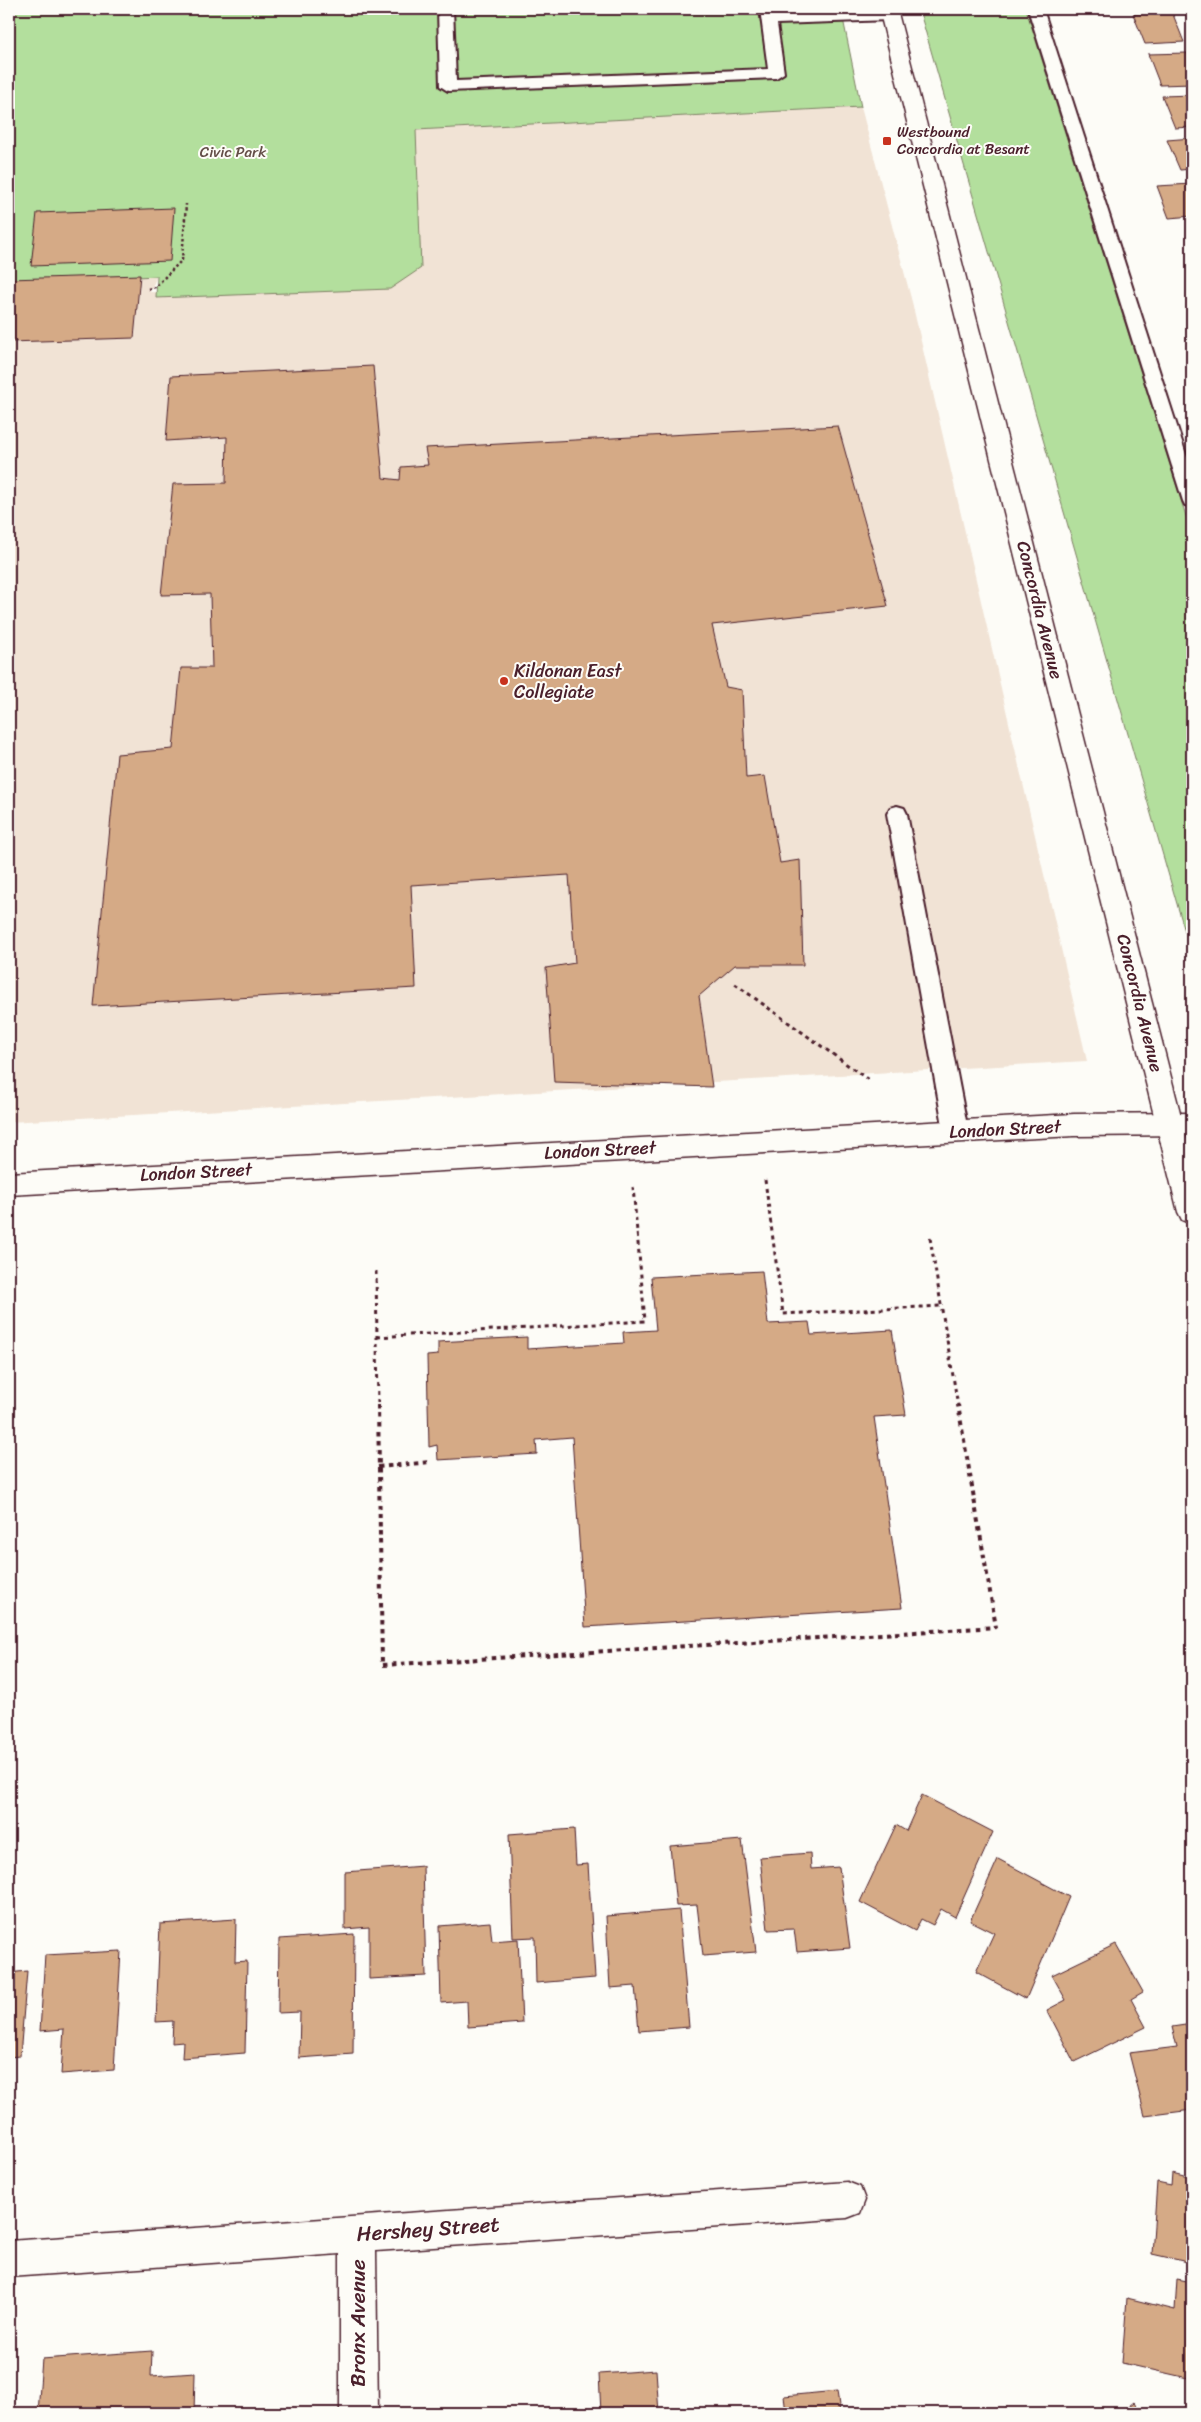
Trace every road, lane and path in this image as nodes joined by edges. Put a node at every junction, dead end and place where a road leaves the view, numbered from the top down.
1 (445, 9) edge
2 (1035, 9) edge
3 (889, 12) edge
4 (768, 14) edge
5 (186, 204) dead end
6 (148, 289) dead end
7 (1192, 501) edge
8 (897, 814) dead end
9 (736, 984) dead end
10 (870, 1082) dead end
11 (1182, 1124) edge
12 (956, 1131) junction
13 (760, 1142) junction
14 (629, 1149) junction
15 (9, 1184) edge
16 (1192, 1212) edge
17 (930, 1238) dead end
18 (376, 1271) dead end
19 (941, 1306) junction
20 (377, 1337) junction
21 (431, 1462) dead end
22 (378, 1467) junction
23 (847, 2200) dead end
24 (358, 2233) junction
25 (9, 2259) edge
26 (359, 2413) edge

1 - 4 lane
2 - 7 lane
3 - 4 lane
3 - 11 main road, Concordia Avenue
5 - 6 path
8 - 12 lane
9 - 10 path
11 - 12 main road, London Street
11 - 16 main road, Concordia Avenue
12 - 13 main road, London Street
13 - 14 main road, London Street
13 - 19 path
14 - 15 main road, London Street
14 - 20 path
17 - 19 path
18 - 20 path
19 - 22 path
20 - 22 path
21 - 22 path
23 - 24 main road, Hershey Street
24 - 25 main road, Hershey Street
24 - 26 main road, Bronx Avenue

